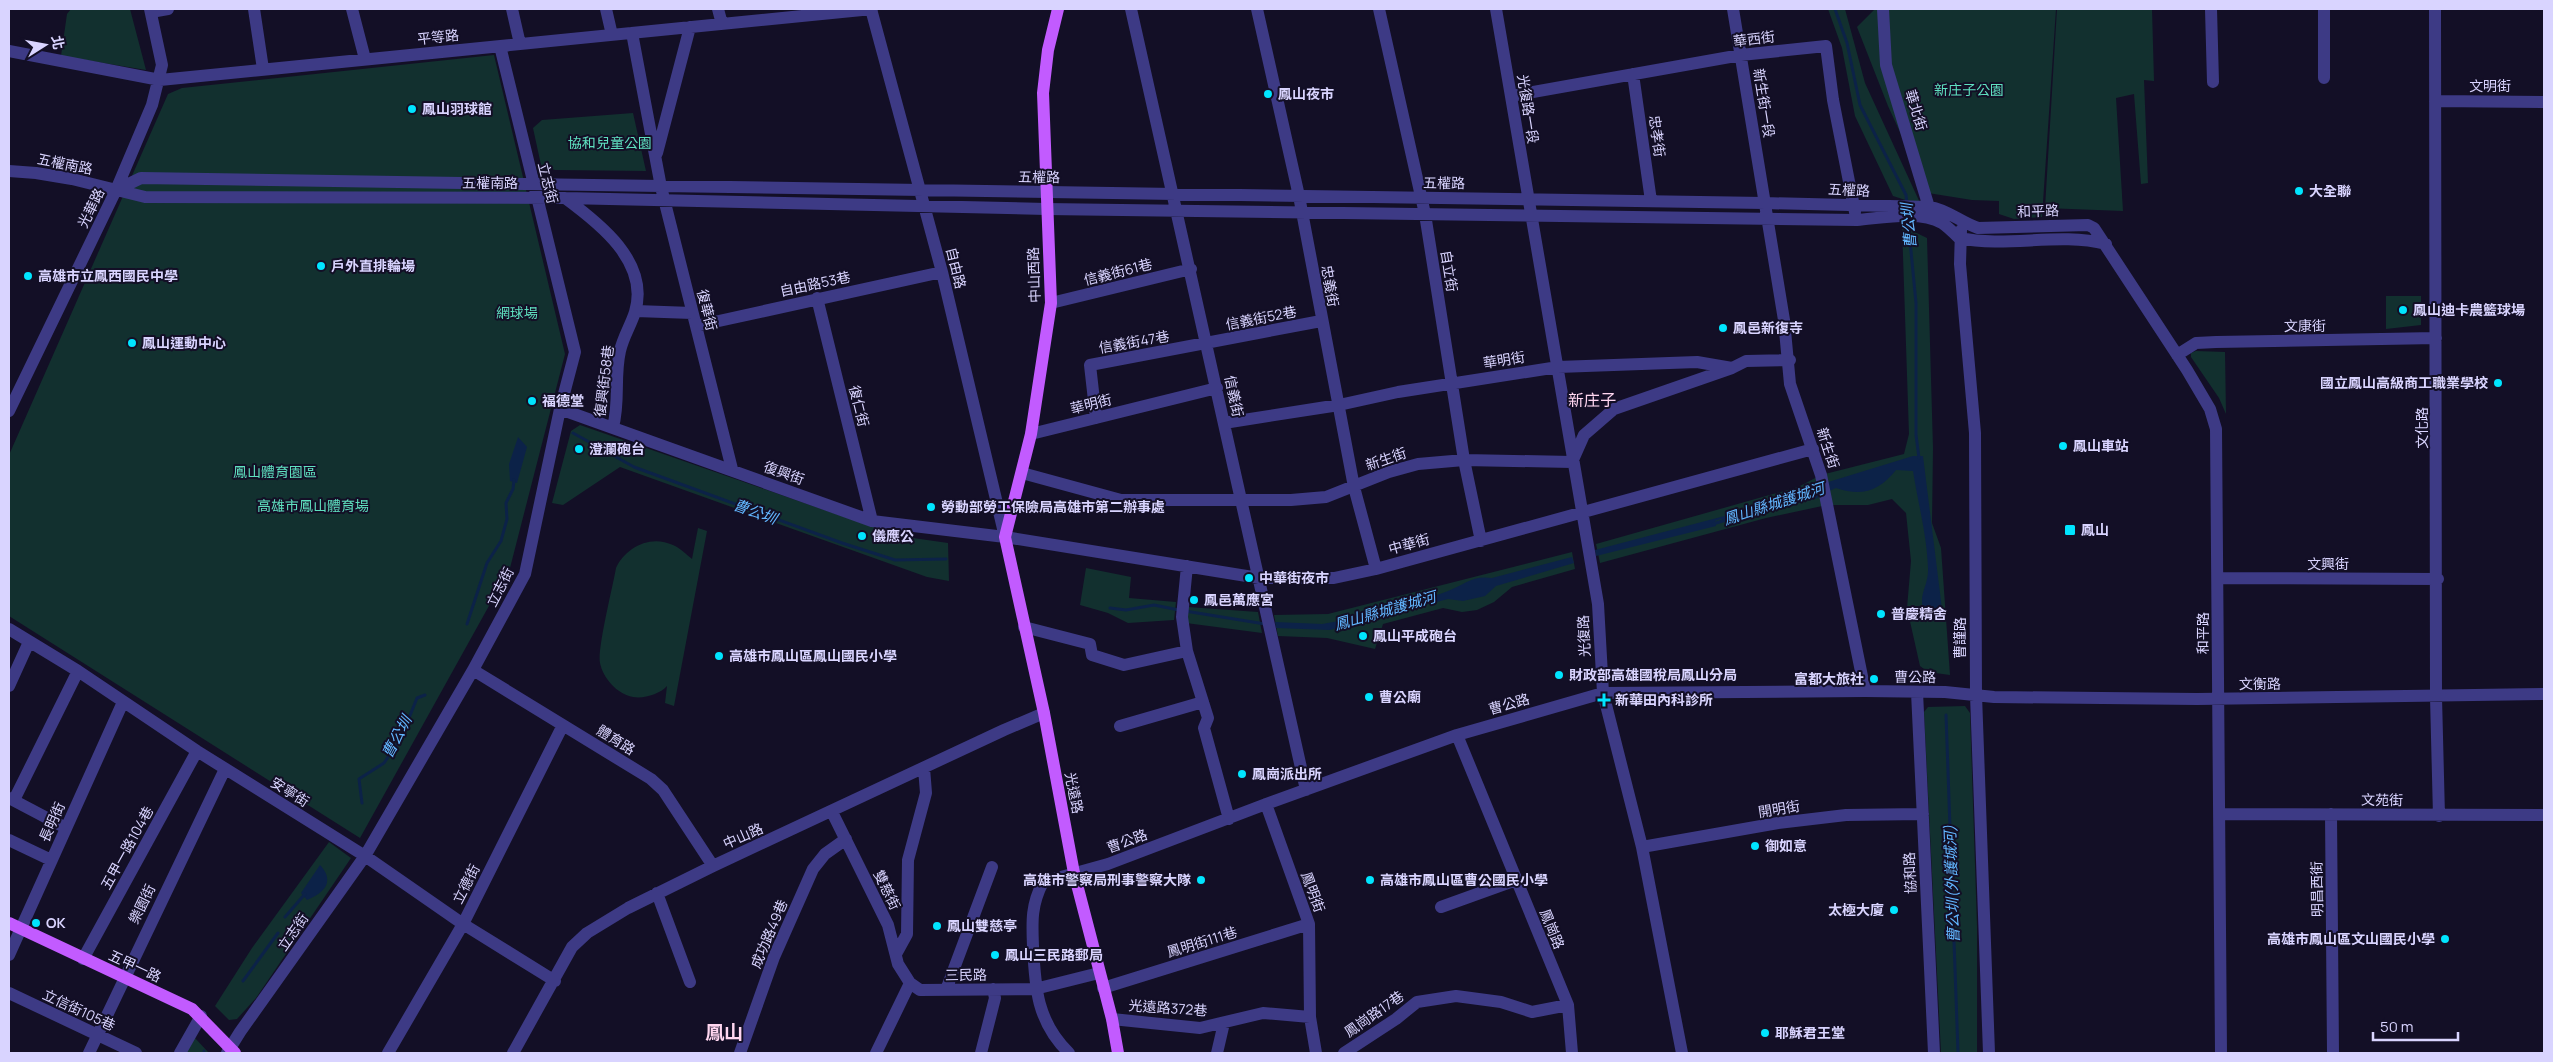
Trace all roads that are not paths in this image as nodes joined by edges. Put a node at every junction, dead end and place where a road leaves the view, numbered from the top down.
1 (168, 9) edge
2 (254, 9) edge
3 (352, 9) edge
4 (512, 9) edge
5 (606, 9) edge
6 (718, 9) edge
7 (872, 9) edge
8 (1058, 9) edge
9 (1131, 9) edge
10 (1257, 9) edge
11 (1379, 9) edge
12 (1496, 9) edge
13 (1732, 9) edge
14 (1883, 9) edge
15 (2212, 9) edge
16 (2324, 9) edge
17 (2434, 9) edge
18 (150, 10) edge
19 (766, 14) edge
20 (722, 24) junction
21 (690, 27) junction
22 (632, 33) junction
23 (612, 35) junction
24 (520, 44) junction
25 (500, 46) junction
26 (9, 51) edge
27 (1741, 55) junction
28 (365, 59) junction
29 (263, 69) junction
30 (1633, 74) junction
31 (2324, 78) dead end
32 (160, 80) junction
33 (2213, 82) dead end
34 (1511, 96) junction
35 (2435, 101) junction
36 (2544, 102) edge
37 (656, 157) junction
38 (9, 171) edge
39 (533, 183) junction
40 (661, 186) junction
41 (116, 190) junction
42 (920, 190) junction
43 (1046, 192) junction
44 (1173, 193) junction
45 (1299, 196) junction
46 (565, 198) junction
47 (1421, 198) junction
48 (537, 199) junction
49 (665, 199) junction
50 (1528, 199) junction
51 (1651, 201) junction
52 (1764, 203) junction
53 (1854, 205) junction
54 (925, 206) junction
55 (1046, 209) junction
56 (1177, 210) junction
57 (1302, 212) junction
58 (1895, 212) junction
59 (1927, 212) junction
60 (1425, 214) junction
61 (1530, 214) junction
62 (1767, 218) junction
63 (1857, 220) junction
64 (1962, 223) junction
65 (1960, 238) junction
66 (2106, 244) junction
67 (1191, 269) junction
68 (942, 272) junction
69 (817, 298) junction
70 (1051, 303) junction
71 (636, 311) junction
72 (694, 320) junction
73 (1321, 321) junction
74 (2436, 338) junction
75 (1207, 344) junction
76 (2177, 355) junction
77 (1790, 360) junction
78 (1558, 367) junction
79 (1732, 368) junction
80 (1453, 383) junction
81 (1217, 388) junction
82 (1339, 405) junction
83 (560, 408) junction
84 (9, 411) edge
85 (1096, 418) junction
86 (1224, 423) junction
87 (613, 427) junction
88 (1031, 434) junction
89 (1813, 449) junction
90 (1464, 460) junction
91 (1572, 462) junction
92 (732, 470) junction
93 (1022, 473) junction
94 (1354, 486) junction
95 (1240, 499) junction
96 (1582, 511) junction
97 (872, 521) junction
98 (1004, 537) junction
99 (1480, 541) junction
100 (1188, 566) junction
101 (1376, 569) junction
102 (1259, 578) junction
103 (2218, 578) junction
104 (2438, 579) junction
105 (1024, 627) junction
106 (9, 629) edge
107 (29, 642) junction
108 (1187, 651) junction
109 (473, 670) junction
110 (78, 671) junction
111 (9, 686) edge
112 (1865, 690) junction
113 (1917, 692) junction
114 (1603, 693) junction
115 (2544, 694) edge
116 (1976, 695) junction
117 (2436, 696) junction
118 (2218, 699) junction
119 (123, 702) junction
120 (1203, 702) junction
121 (1044, 713) junction
122 (563, 725) junction
123 (1120, 726) dead end
124 (1457, 735) junction
125 (197, 751) junction
126 (924, 768) junction
127 (224, 769) junction
128 (1306, 790) junction
129 (12, 799) edge
130 (1266, 804) junction
131 (832, 812) junction
132 (1923, 814) junction
133 (2220, 814) junction
134 (2331, 814) junction
135 (2544, 815) edge
136 (2439, 816) junction
137 (1229, 819) junction
138 (66, 828) junction
139 (846, 839) junction
140 (9, 840) edge
141 (1642, 847) junction
142 (365, 856) junction
143 (51, 860) junction
144 (712, 866) junction
145 (992, 867) dead end
146 (1074, 873) junction
147 (1516, 880) junction
148 (657, 893) junction
149 (1441, 907) dead end
150 (463, 924) junction
151 (1309, 924) junction
152 (15, 926) edge
153 (896, 954) junction
154 (9, 955) edge
155 (83, 959) junction
156 (1099, 973) junction
157 (124, 977) junction
158 (555, 981) junction
159 (690, 982) dead end
160 (910, 983) junction
161 (1103, 988) junction
162 (993, 989) junction
163 (1035, 989) junction
164 (946, 990) junction
165 (9, 993) edge
166 (1568, 1006) junction
167 (201, 1016) junction
168 (1310, 1017) junction
169 (1112, 1019) junction
170 (1224, 1023) junction
171 (96, 1035) junction
172 (231, 1051) edge
173 (89, 1053) edge
174 (136, 1053) edge
175 (180, 1053) edge
176 (388, 1053) edge
177 (513, 1053) edge
178 (740, 1053) edge
179 (876, 1053) edge
180 (981, 1053) edge
181 (1069, 1053) edge
182 (1118, 1053) edge
183 (1217, 1053) edge
184 (1316, 1053) edge
185 (1344, 1053) edge
186 (1572, 1053) edge
187 (1682, 1053) edge
188 (1934, 1053) edge
189 (1989, 1053) edge
190 (2221, 1053) edge
191 (2334, 1053) edge

1 - 18 street
2 - 29 street
3 - 28 street
4 - 24 street
5 - 23 street
6 - 20 street
7 - 19 street, 平等路
7 - 42 street, 自由路
8 - 43 main road, 中山西路
9 - 44 street, 信義街
10 - 45 street, 忠義街
11 - 47 street, 自立街
12 - 34 street, 光復路一段
13 - 27 street, 新生街一段
14 - 59 street, 華北街
15 - 33 street
16 - 31 street
17 - 35 street, 文化路
18 - 32 street, 光華路
19 - 20 street, 平等路
20 - 21 street, 平等路
21 - 22 street, 平等路
21 - 37 street, 復華街
22 - 23 street, 平等路
22 - 37 street, 復華街
23 - 24 street, 平等路
24 - 25 street, 平等路
25 - 28 street, 平等路
25 - 39 street, 立志街
26 - 32 street, 平等路
27 - 30 street, 華西街
27 - 52 street, 新生街一段
27 - 53 street, 華西街
28 - 29 street, 平等路
29 - 32 street, 平等路
30 - 34 street, 華西街
30 - 51 street, 忠孝街
32 - 41 street, 光華路
34 - 50 street, 光復路一段
35 - 36 street, 文明街
35 - 74 street, 文化路
37 - 40 street, 復華街
38 - 41 street, 五權南路
39 - 40 street, 五權南路
39 - 41 street, 五權南路
39 - 48 street, 立志街
40 - 42 street, 五權南路
40 - 49 street, 復華街
41 - 48 street, 五權南路
41 - 84 street, 光華路
42 - 43 street, 五權路
42 - 54 street, 自由路
43 - 44 street, 五權路
43 - 55 main road, 中山西路
44 - 45 street, 五權路
44 - 56 street, 信義街
45 - 47 street, 五權路
45 - 57 street, 忠義街
46 - 48 street, 五權南路
46 - 49 street, 五權南路
46 - 71 street, 復興街58巷
47 - 50 street, 五權路
47 - 60 street, 自立街
48 - 83 street, 立志街
49 - 54 street, 五權南路
49 - 72 street, 復華街
50 - 51 street, 五權路
50 - 61 street, 光復路一段
51 - 52 street, 五權路
52 - 53 street, 五權路
52 - 62 street, 新生街一段
53 - 58 street, 五權路
53 - 63 street, 華西街
54 - 55 street
54 - 68 street, 自由路
55 - 56 street
55 - 70 main road, 中山西路
56 - 57 street
56 - 67 street, 信義街
57 - 60 street
57 - 73 street, 忠義街
58 - 59 street, 五權路
58 - 63 street
59 - 64 street, 五權路
59 - 65 street
60 - 61 street
60 - 80 street, 自立街
61 - 62 street
61 - 78 street, 光復路
62 - 63 street
62 - 77 street, 新生街
64 - 65 street, 曹謹路
64 - 66 street, 和平路
65 - 66 street
65 - 116 street, 曹謹路
66 - 76 street, 和平路
67 - 70 street, 信義街61巷
67 - 75 street, 信義街
68 - 69 street, 自由路53巷
68 - 98 street, 自由路
69 - 72 street, 自由路53巷
69 - 97 street, 復仁街
70 - 88 main road, 中山西路
71 - 72 street, 自由路53巷
71 - 87 street, 復興街58巷
72 - 92 street, 復華街
73 - 75 street, 信義街52巷
73 - 82 street, 忠義街
74 - 76 street, 文康街
74 - 104 street, 文化路
75 - 81 street, 信義街
75 - 85 street, 信義街47巷
76 - 103 street, 和平路
77 - 79 street, 華明街
77 - 89 street, 新生街
78 - 79 street, 華明街
78 - 80 street, 華明街
78 - 91 street, 光復路
79 - 91 street
80 - 82 street, 華明街
80 - 90 street, 自立街
81 - 85 street, 華明街
81 - 86 street, 信義街
82 - 86 street, 華明街
82 - 94 street, 忠義街
83 - 87 street, 復興街
83 - 109 street, 立志街
85 - 88 street, 華明街
86 - 95 street, 信義街
87 - 92 street, 復興街
88 - 93 main road, 中山西路
89 - 96 street, 中華街
89 - 112 street, 新生街
90 - 91 street, 新生街
90 - 94 street, 新生街
90 - 99 street, 自立街
91 - 96 street, 光復路
92 - 97 street, 復興街
93 - 95 street, 新生街
93 - 98 main road, 中山西路
94 - 95 street, 新生街
94 - 101 street, 忠義街
95 - 102 street, 信義街
96 - 99 street, 中華街
96 - 114 street, 光復路
97 - 98 street, 復興街
98 - 100 street, 中華街
98 - 105 main road, 光遠路
99 - 101 street, 中華街
100 - 102 street, 中華街
100 - 108 street
101 - 102 street, 中華街
102 - 128 street, 信義街
103 - 104 street, 文興街
103 - 118 street, 和平路
104 - 117 street, 文化路
105 - 108 street
105 - 121 main road, 光遠路
106 - 107 street, 安寧街
107 - 110 street, 安寧街
107 - 111 street
108 - 120 street
109 - 122 street, 體育路
109 - 142 street, 立志街
110 - 119 street, 安寧街
110 - 129 street
112 - 113 street, 曹公路
112 - 114 street, 曹公路
113 - 116 street, 曹公路
113 - 132 street, 協和路
114 - 124 street, 曹公路
114 - 141 street, 光復路
115 - 117 street, 文衡路
116 - 118 street, 文衡路
116 - 189 street, 曹謹路
117 - 118 street, 文衡路
117 - 136 street, 文化路
118 - 133 street, 和平路
119 - 125 street, 安寧街
119 - 138 street, 長明街
120 - 123 street
120 - 137 street
121 - 126 street, 中山路
121 - 146 main road, 光遠路
122 - 144 street, 體育路
122 - 150 street, 立德街
124 - 128 street, 曹公路
124 - 147 street, 鳳崗路
125 - 127 street, 安寧街
125 - 155 street, 五甲一路104巷
126 - 131 street, 中山路
126 - 153 street
127 - 142 street, 安寧街
127 - 157 street, 樂園街
128 - 130 street, 曹公路
129 - 138 street
130 - 137 street, 曹公路
130 - 151 street, 鳳明街
131 - 139 street, 雙慈街
131 - 144 street, 中山路
132 - 141 street, 開明街
132 - 188 street, 協和路
133 - 134 street, 文苑街
133 - 190 street, 和平路
134 - 136 street, 文苑街
134 - 191 street, 明昌西街
135 - 136 street, 文苑街
137 - 146 street, 曹公路
138 - 143 street, 長明街
139 - 153 street, 雙慈街
139 - 178 street, 成功路49巷
140 - 143 street
141 - 187 street, 光復路
142 - 150 street, 安寧街
142 - 172 street, 立志街
143 - 152 street, 長明街
144 - 148 street, 中山路
145 - 164 street
146 - 156 main road, 光遠路
146 - 163 street, 曹公路
147 - 149 street
147 - 166 street, 鳳崗路
148 - 158 street, 中山路
148 - 159 street
150 - 158 street, 安寧街
150 - 176 street, 立德街
151 - 161 street, 鳳明街111巷
151 - 168 street, 鳳明街
152 - 154 street, 長明街
152 - 155 main road, 五甲一路
153 - 160 street, 雙慈街
155 - 157 main road, 五甲一路
156 - 161 main road, 光遠路
156 - 163 street, 三民路
157 - 167 main road, 五甲一路
157 - 171 street, 樂園街
158 - 177 street, 中山路
160 - 164 street, 三民路
160 - 179 street
161 - 169 main road, 光遠路
162 - 163 street, 三民路
162 - 164 street, 三民路
162 - 180 street
163 - 181 street, 曹公路
165 - 171 street, 立信街105巷
166 - 185 street, 鳳崗路17巷
166 - 186 street, 鳳崗路
167 - 172 main road, 五甲一路
167 - 175 street
168 - 170 street, 光遠路372巷
168 - 184 street, 鳳明街
169 - 170 street, 光遠路372巷
169 - 182 main road, 光遠路
170 - 183 street
171 - 173 street, 樂園街
171 - 174 street, 立信街105巷

